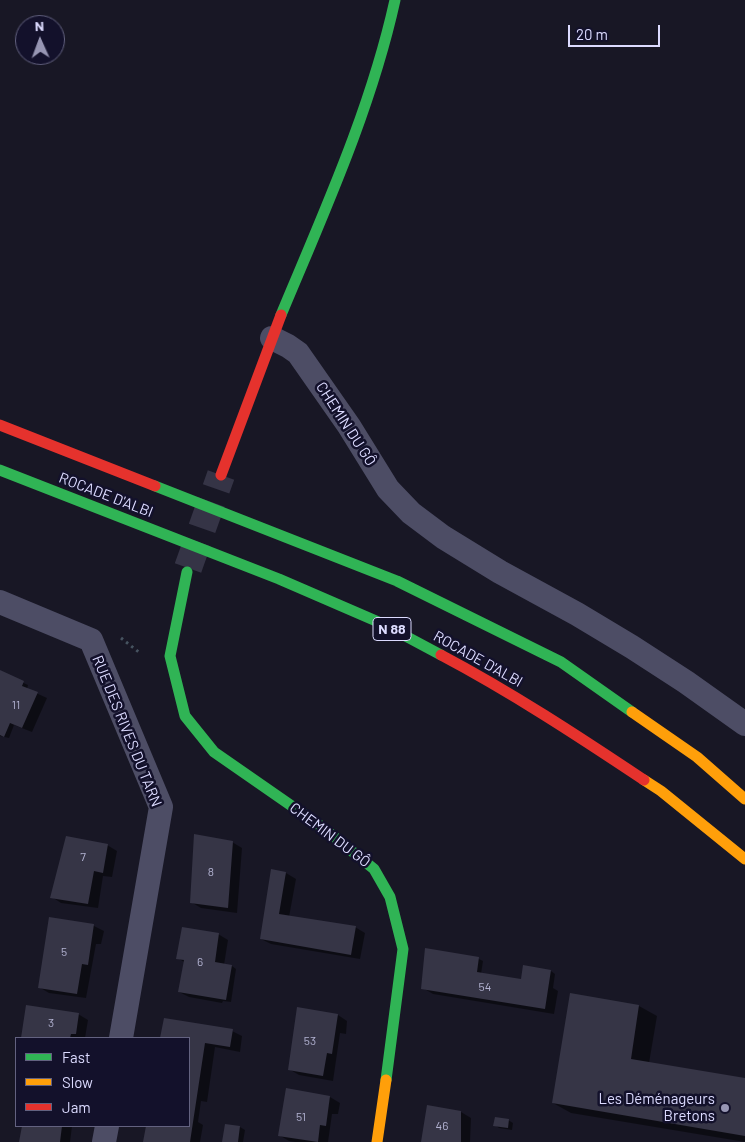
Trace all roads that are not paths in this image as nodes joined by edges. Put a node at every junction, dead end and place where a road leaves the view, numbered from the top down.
1 (395, 0) edge
2 (272, 338) junction
3 (0, 425) edge
4 (0, 470) edge
5 (221, 475) tunnel mouth
6 (187, 572) tunnel mouth
7 (0, 602) edge
8 (745, 724) edge
9 (745, 799) edge
10 (745, 858) edge
11 (122, 1037) edge
12 (107, 1127) edge
13 (104, 1142) edge
14 (377, 1142) edge

1 - 2 main road
2 - 5 main road
2 - 8 street, CHEMIN DU GÔ
3 - 9 main road, ROCADE D'ALBI
4 - 10 main road, ROCADE D'ALBI / N 88
6 - 14 main road, CHEMIN DU GÔ
7 - 11 street, RUE DES RIVES DU TARN
12 - 13 street

